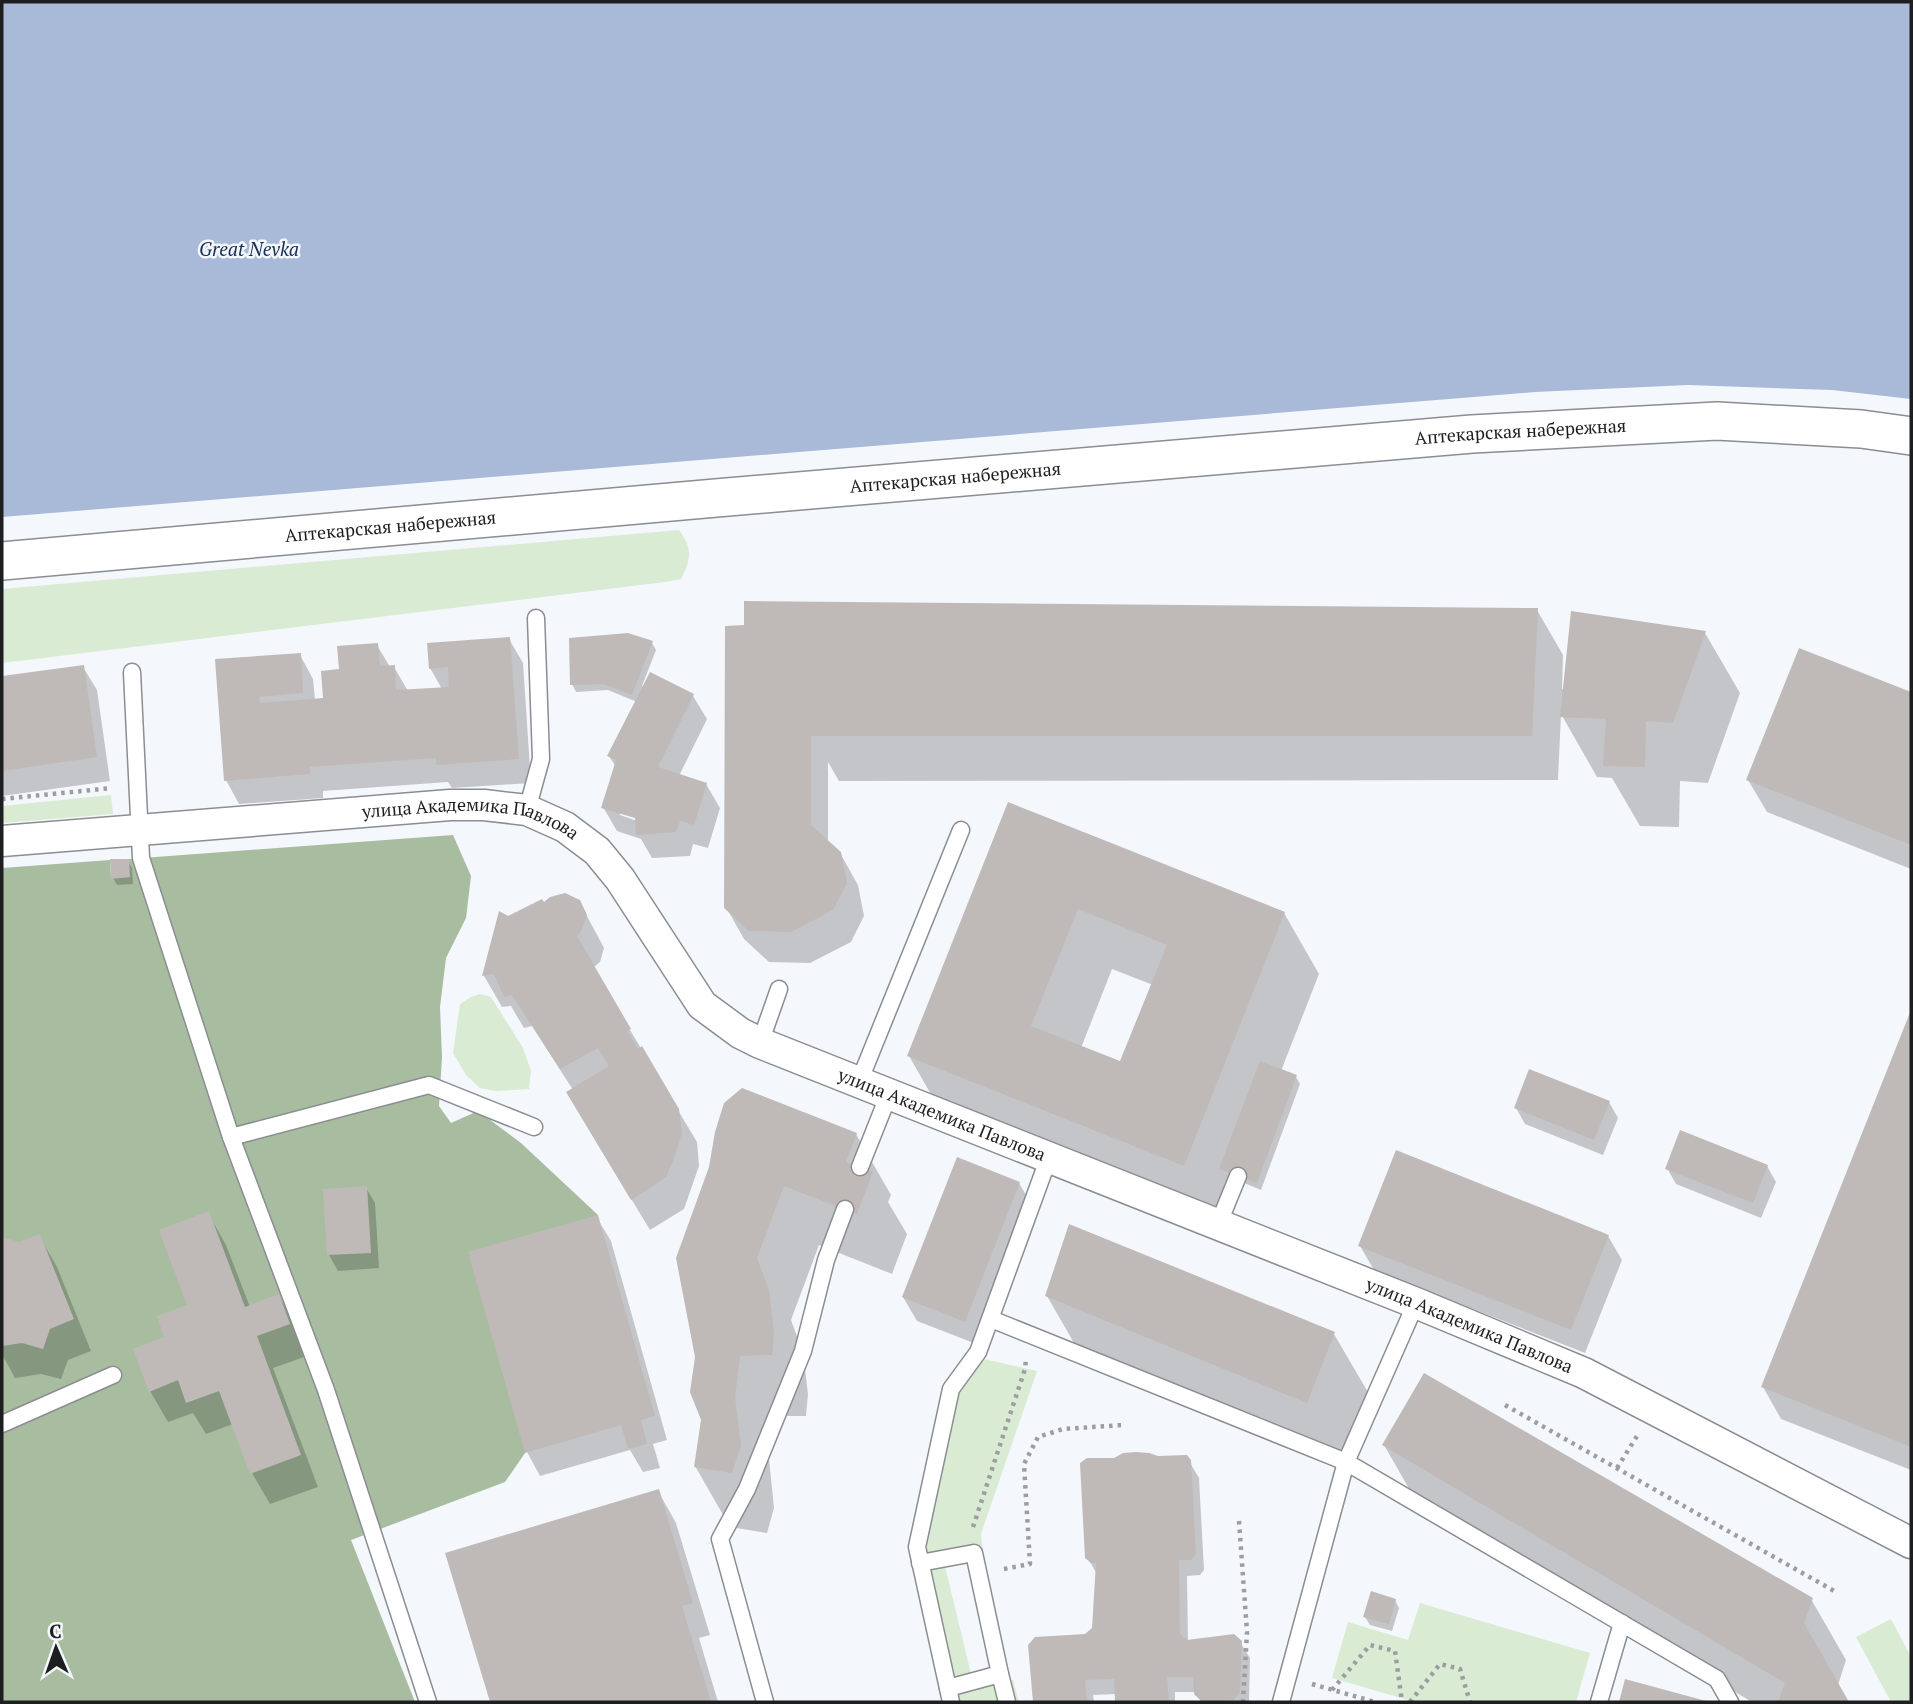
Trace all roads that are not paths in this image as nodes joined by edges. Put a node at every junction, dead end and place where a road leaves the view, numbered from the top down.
1 (1911, 436) edge
2 (2, 561) edge
3 (536, 618) dead end
4 (132, 672) dead end
5 (527, 810) junction
6 (139, 830) junction
7 (961, 830) dead end
8 (2, 841) edge
9 (779, 989) dead end
10 (760, 1043) junction
11 (859, 1082) junction
12 (889, 1094) junction
13 (534, 1127) dead end
14 (231, 1137) junction
15 (1049, 1157) junction
16 (860, 1167) dead end
17 (1238, 1176) dead end
18 (845, 1209) dead end
19 (1218, 1225) junction
20 (1416, 1303) junction
21 (990, 1318) junction
22 (113, 1376) dead end
23 (2, 1424) edge
24 (1346, 1462) junction
25 (1911, 1543) edge
26 (920, 1563) junction
27 (1622, 1623) junction
28 (1000, 1674) junction
29 (950, 1695) edge
30 (1600, 1700) edge
31 (428, 1702) edge
32 (765, 1702) edge
33 (1007, 1702) edge
34 (1281, 1702) edge
35 (1618, 1702) edge
36 (1730, 1702) edge

1 - 2 street, Аптекарская набережная
3 - 5 lane
4 - 6 lane
5 - 6 street, улица Академика Павлова
5 - 10 street, улица Академика Павлова
6 - 8 street, улица Академика Павлова
6 - 14 lane
7 - 11 lane
9 - 10 lane
10 - 11 street, улица Академика Павлова
11 - 12 street, улица Академика Павлова
12 - 15 street, улица Академика Павлова
12 - 16 lane
13 - 14 lane
14 - 31 lane
15 - 19 street, улица Академика Павлова
15 - 21 lane
17 - 19 lane
18 - 32 lane
19 - 20 street, улица Академика Павлова
20 - 24 lane
20 - 25 street, улица Академика Павлова
21 - 24 lane
21 - 26 lane
22 - 23 lane
24 - 27 lane
24 - 34 lane
26 - 28 lane
26 - 29 lane
27 - 30 lane
27 - 36 lane
28 - 29 lane
28 - 33 lane
30 - 35 lane

